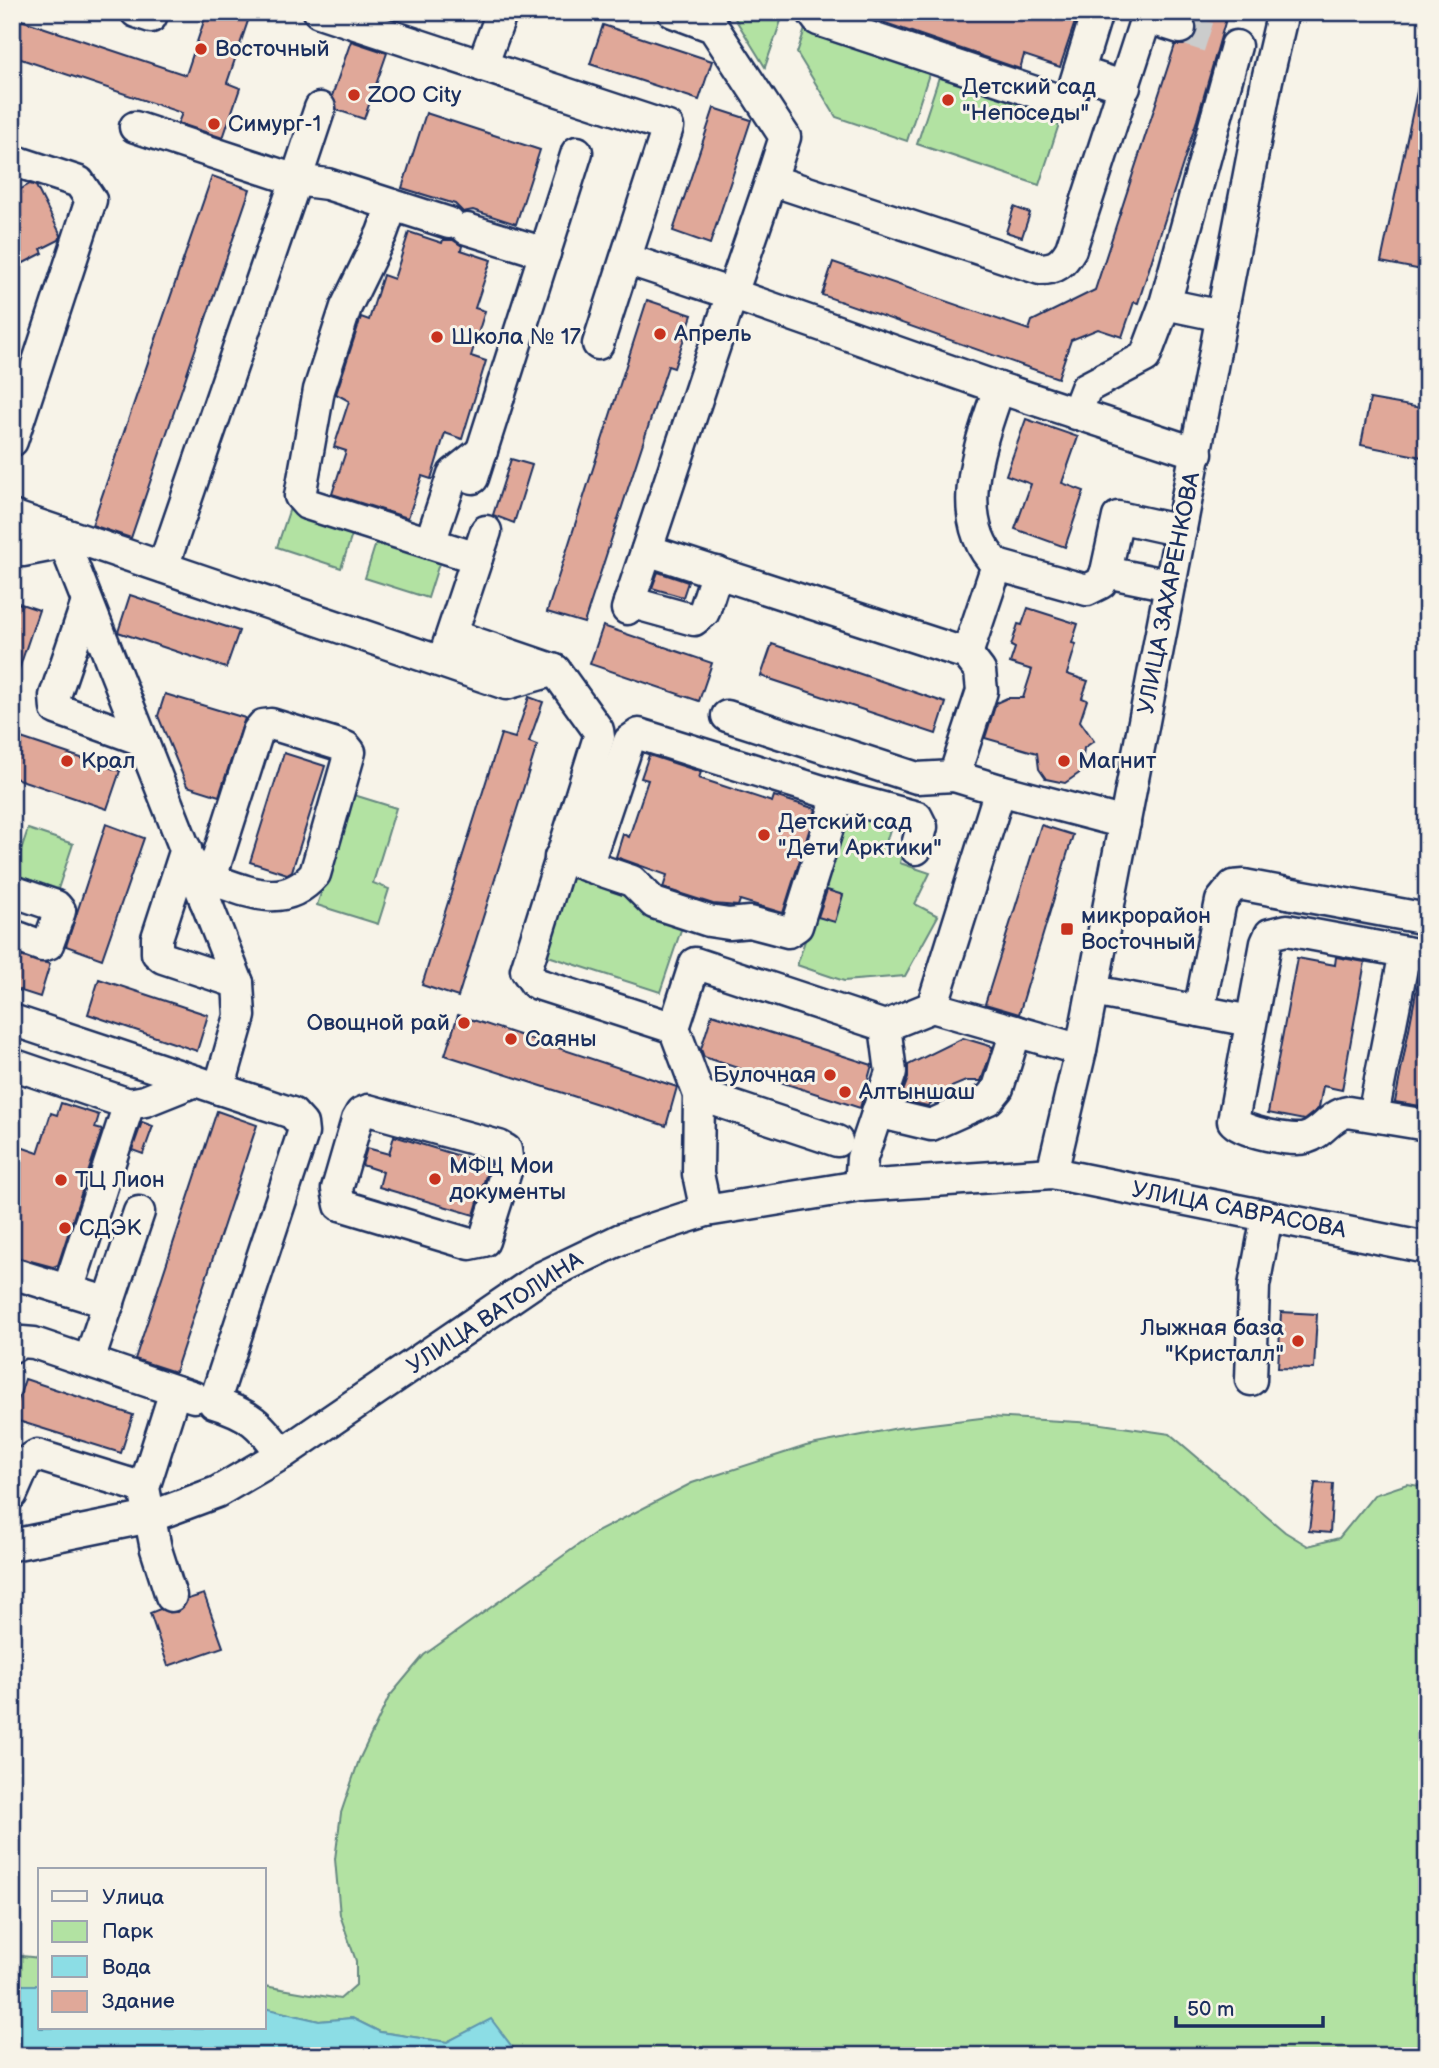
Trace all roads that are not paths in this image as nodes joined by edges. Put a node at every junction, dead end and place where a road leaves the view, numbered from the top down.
1 (136, 12) edge
2 (153, 12) edge
3 (319, 12) edge
4 (502, 12) edge
5 (673, 12) edge
6 (812, 12) edge
7 (1097, 12) edge
8 (1283, 12) edge
9 (1148, 15) edge
10 (1180, 29) tunnel mouth
11 (1272, 55) junction
12 (482, 66) junction
13 (1079, 72) junction
14 (1125, 87) junction
15 (320, 108) dead end
16 (135, 127) dead end
17 (577, 152) dead end
18 (12, 160) edge
19 (296, 180) junction
20 (771, 180) junction
21 (392, 205) junction
22 (545, 253) junction
23 (626, 258) junction
24 (732, 294) junction
25 (1165, 304) junction
26 (1222, 316) junction
27 (598, 344) dead end
28 (999, 388) junction
29 (1076, 414) junction
30 (12, 441) edge
31 (1197, 453) junction
32 (12, 516) edge
33 (1181, 531) junction
34 (62, 538) junction
35 (430, 543) junction
36 (12, 550) edge
37 (647, 550) junction
38 (998, 565) junction
39 (163, 567) junction
40 (717, 572) junction
41 (1106, 572) junction
42 (1170, 585) junction
43 (88, 602) junction
44 (447, 648) junction
45 (967, 654) junction
46 (727, 716) dead end
47 (781, 734) junction
48 (142, 740) junction
49 (769, 773) junction
50 (954, 776) junction
51 (1000, 790) junction
52 (838, 796) junction
53 (1125, 823) junction
54 (916, 849) dead end
55 (574, 861) junction
56 (199, 875) junction
57 (12, 891) edge
58 (1427, 919) edge
59 (709, 921) junction
60 (12, 936) edge
61 (1416, 954) edge
62 (695, 963) junction
63 (239, 984) junction
64 (1093, 991) junction
65 (932, 1007) junction
66 (1199, 1011) junction
67 (12, 1020) edge
68 (1250, 1021) junction
69 (886, 1026) junction
70 (674, 1028) junction
71 (1016, 1031) junction
72 (1081, 1050) junction
73 (12, 1064) edge
74 (207, 1085) junction
75 (699, 1095) junction
76 (129, 1104) junction
77 (877, 1112) junction
78 (1373, 1115) junction
79 (1427, 1125) edge
80 (303, 1130) junction
81 (837, 1141) dead end
82 (350, 1145) junction
83 (1052, 1173) junction
84 (860, 1186) junction
85 (706, 1211) junction
86 (139, 1212) dead end
87 (1266, 1216) junction
88 (1427, 1248) edge
89 (12, 1272) edge
90 (68, 1290) junction
91 (109, 1303) junction
92 (12, 1347) edge
93 (89, 1361) junction
94 (1251, 1380) dead end
95 (175, 1391) junction
96 (214, 1403) junction
97 (282, 1454) junction
98 (144, 1488) junction
99 (12, 1494) edge
100 (150, 1517) junction
101 (12, 1545) edge
102 (171, 1597) dead end

1 - 2 street
3 - 12 street
4 - 12 street
5 - 20 street
6 - 13 street
7 - 13 street
8 - 11 street, УЛИЦА ЗАХАРЕНКОВА
9 - 10 street
9 - 14 street
11 - 25 street
11 - 26 street, УЛИЦА ЗАХАРЕНКОВА
12 - 23 street
13 - 14 street
14 - 20 street
15 - 19 street
16 - 19 street
17 - 22 street
18 - 30 street
19 - 21 street
19 - 39 street
20 - 24 street
21 - 22 street
21 - 35 street
22 - 35 street
23 - 24 street
23 - 27 street
24 - 28 street
24 - 37 street
25 - 26 street
25 - 29 street
26 - 31 street, УЛИЦА ЗАХАРЕНКОВА
28 - 29 street
28 - 38 street
29 - 31 street
31 - 33 street, УЛИЦА ЗАХАРЕНКОВА
32 - 34 street
33 - 41 street
33 - 42 street, УЛИЦА ЗАХАРЕНКОВА
34 - 36 street
34 - 39 street
34 - 43 street
35 - 44 street
37 - 40 street
37 - 40 street
38 - 41 street
38 - 45 street
39 - 44 street
40 - 45 street
41 - 42 street
42 - 53 street, УЛИЦА ЗАХАРЕНКОВА
43 - 48 street
43 - 48 street
44 - 55 street
45 - 50 street
46 - 47 street
47 - 49 street
47 - 50 street
48 - 56 street
49 - 52 street
49 - 55 street
50 - 51 street
51 - 53 street
51 - 65 street
52 - 54 street
52 - 59 street
53 - 64 street, УЛИЦА ЗАХАРЕНКОВА
55 - 59 street
55 - 70 street
56 - 56 street
56 - 63 street
56 - 63 street
57 - 60 street
58 - 66 street
59 - 62 street
61 - 68 street
61 - 78 street
62 - 69 street
62 - 70 street
63 - 74 street
64 - 66 street
64 - 72 street, УЛИЦА ЗАХАРЕНКОВА
65 - 69 street
65 - 71 street
66 - 68 street
67 - 74 street
68 - 78 street
69 - 77 street
70 - 75 street
71 - 72 street
71 - 77 street
72 - 83 street, УЛИЦА ЗАХАРЕНКОВА
73 - 76 street
74 - 76 street
74 - 80 street
75 - 81 street
75 - 85 street
76 - 90 street
77 - 84 street
78 - 79 street
80 - 82 street
80 - 96 street
82 - 82 street
83 - 84 street, УЛИЦА ВАТОЛИНА
83 - 87 street, УЛИЦА САВРАСОВА
84 - 85 street, УЛИЦА ВАТОЛИНА
85 - 97 street, УЛИЦА ВАТОЛИНА
86 - 91 street
87 - 88 street, УЛИЦА САВРАСОВА
87 - 94 street
89 - 90 street
90 - 91 street
91 - 93 street
92 - 93 street
93 - 95 street
95 - 96 street
95 - 98 street
96 - 97 street
97 - 100 street, УЛИЦА ВАТОЛИНА
98 - 99 street
98 - 100 street
100 - 101 street, УЛИЦА ВАТОЛИНА
100 - 102 street

